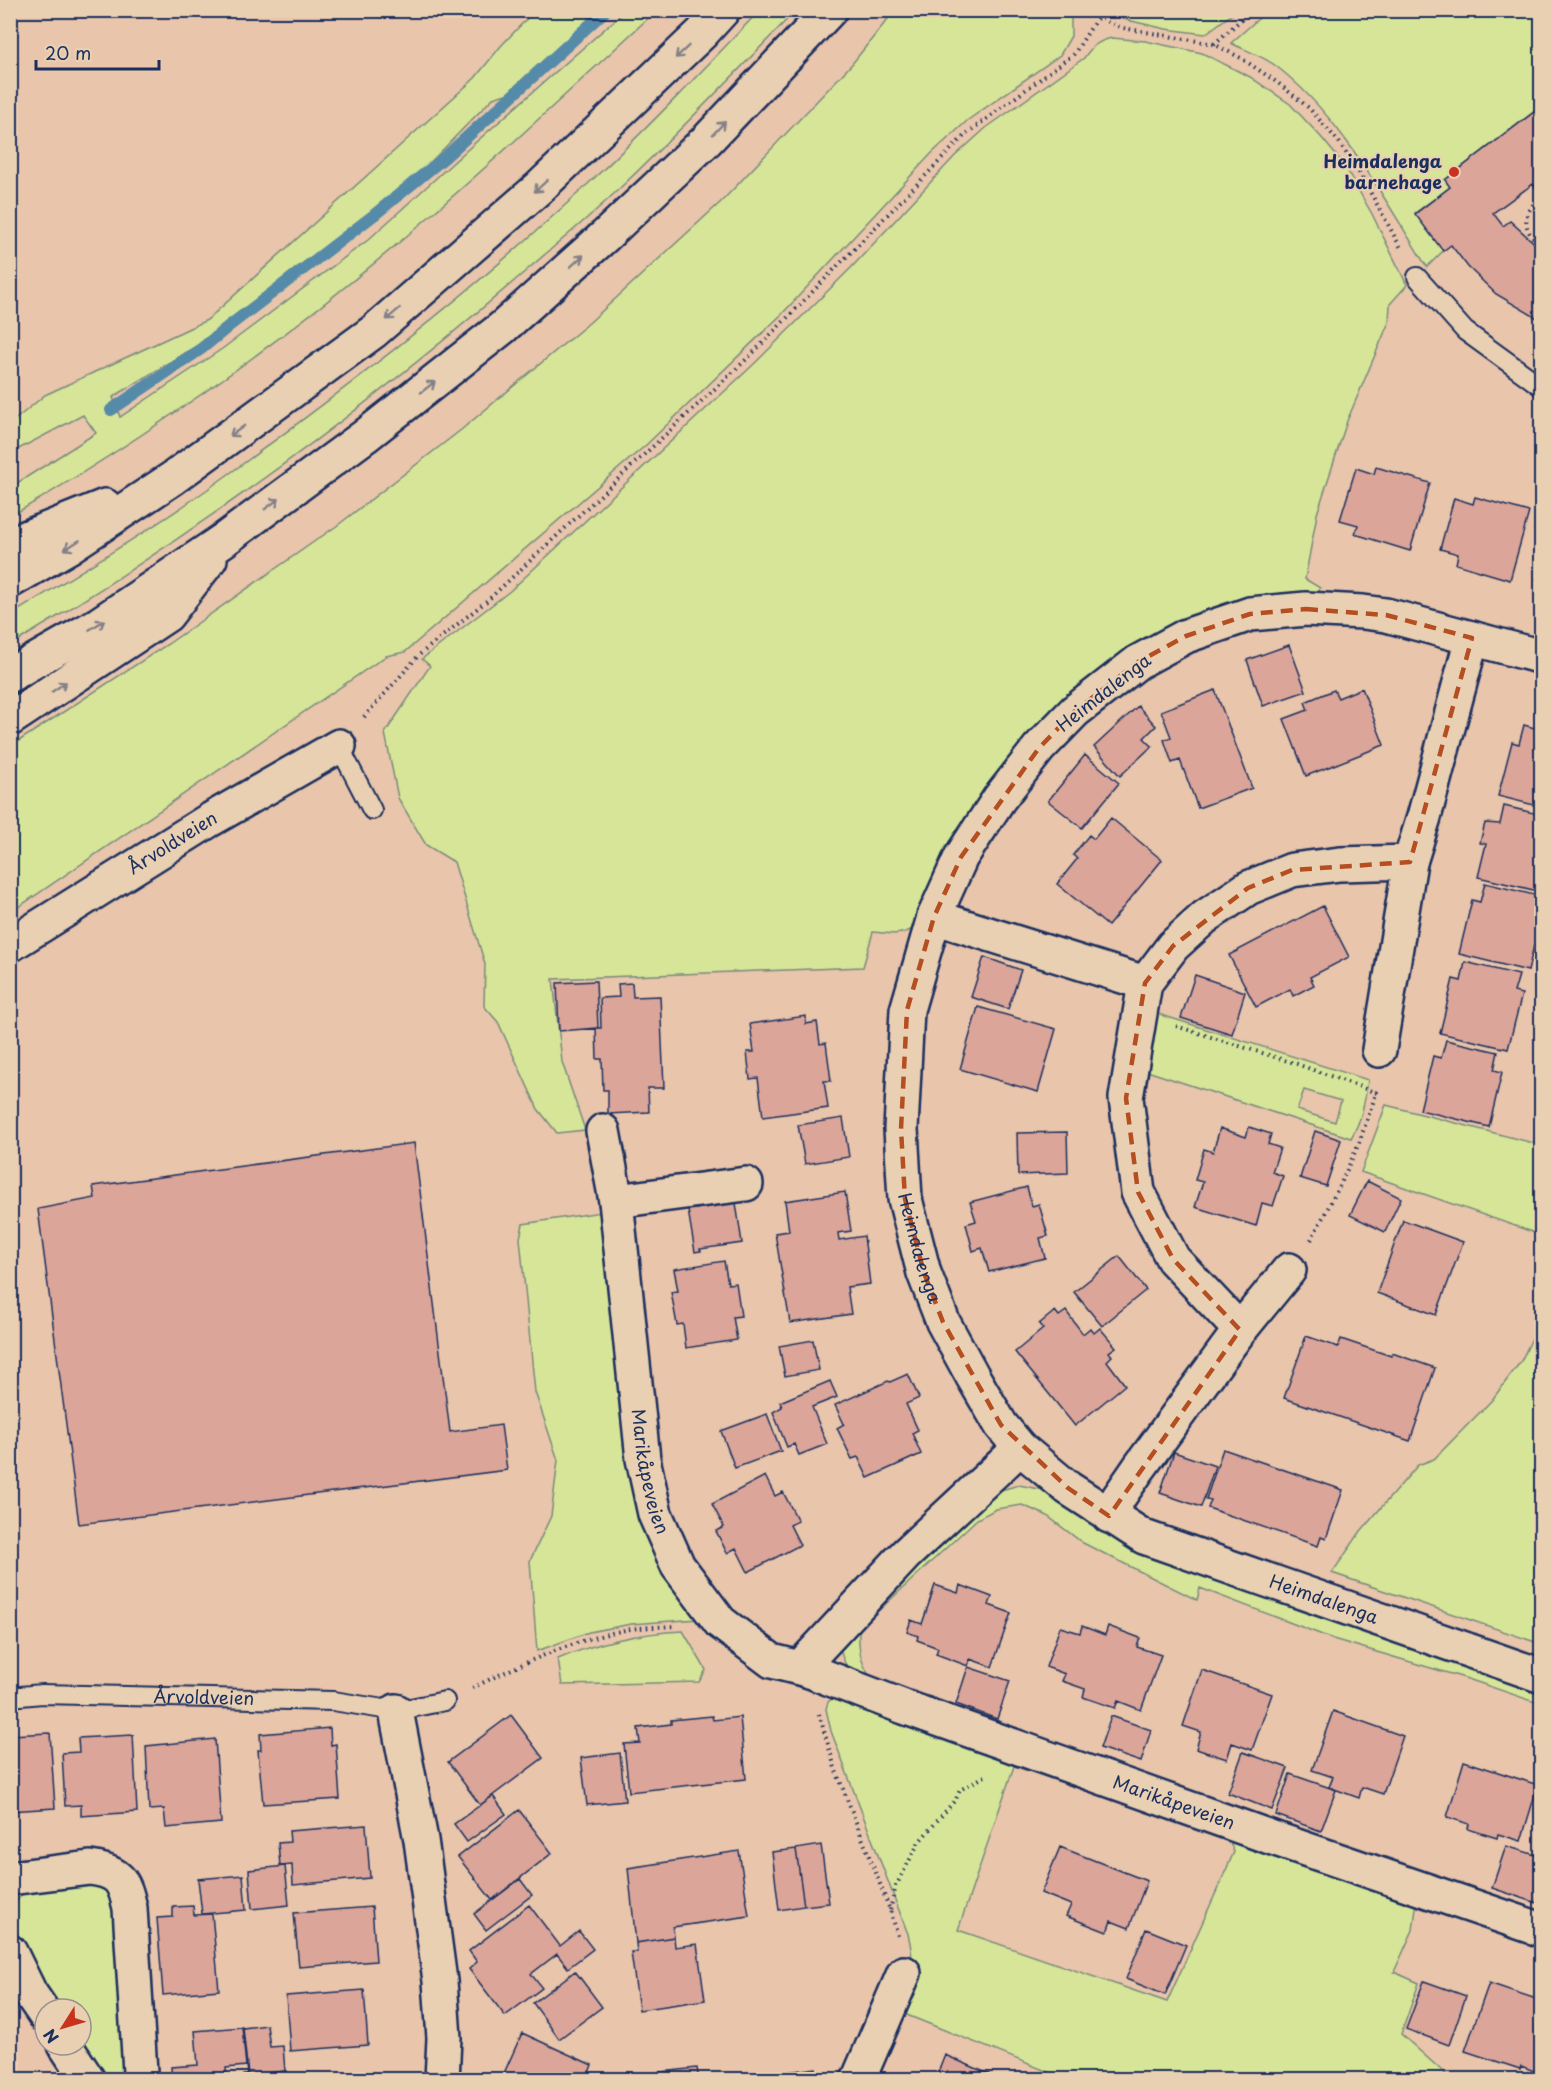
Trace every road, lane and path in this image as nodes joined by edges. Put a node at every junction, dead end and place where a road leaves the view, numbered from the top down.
1 (723, 10) edge
2 (830, 10) edge
3 (1093, 10) edge
4 (1252, 10) edge
5 (1098, 15) junction
6 (1214, 44) junction
7 (1542, 196) edge
8 (1542, 246) edge
9 (1417, 277) joint
10 (1542, 387) edge
11 (173, 478) junction
12 (225, 539) junction
13 (10, 544) edge
14 (10, 581) edge
15 (1472, 638) junction
16 (1542, 657) edge
17 (10, 675) edge
18 (10, 719) edge
19 (339, 746) junction
20 (372, 810) dead end
21 (1410, 862) junction
22 (934, 917) junction
23 (10, 945) edge
24 (1145, 983) junction
25 (1140, 1014) junction
26 (1379, 1050) joint
27 (1377, 1093) junction
28 (603, 1131) dead end
29 (746, 1184) dead end
30 (615, 1201) junction
31 (1289, 1270) joint
32 (1240, 1330) junction
33 (1020, 1448) junction
34 (1109, 1516) junction
35 (720, 1622) junction
36 (807, 1670) junction
37 (1542, 1676) edge
38 (10, 1697) edge
39 (445, 1701) joint
40 (396, 1711) junction
41 (1026, 1751) junction
42 (10, 1878) edge
43 (890, 1910) junction
44 (1542, 1930) edge
45 (10, 1952) edge
46 (903, 1973) joint
47 (33, 1997) edge
48 (73, 2057) edge
49 (88, 2079) edge
50 (138, 2079) edge
51 (442, 2079) edge
52 (858, 2079) edge

1 -> 11 main road
12 -> 2 main road
3 - 5 path
4 - 6 path
5 - 6 path
5 - 19 path
6 - 9 path
7 - 8 path
9 - 10 lane
11 - 13 main road
11 -> 14 main road
17 -> 12 main road
18 -> 12 main road
15 - 16 main road, Heimdalenga
15 - 21 main road
15 - 22 main road, Heimdalenga
19 - 20 lane
19 - 23 main road, Årvoldveien
21 - 24 main road
21 - 26 main road
22 - 24 main road
22 - 33 main road, Heimdalenga
24 - 25 main road
25 - 27 path
25 - 32 main road
26 - 27 path
27 - 31 path
28 - 30 main road, Marikåpeveien
29 - 30 main road
30 - 35 main road, Marikåpeveien
31 - 32 main road
32 - 34 main road
33 - 34 main road, Heimdalenga
33 - 36 main road
34 - 37 main road, Heimdalenga
35 - 36 main road, Marikåpeveien
35 - 39 path
36 - 41 main road, Marikåpeveien
36 - 43 path
38 - 40 lane, Årvoldveien
39 - 40 lane, Årvoldveien
40 - 51 main road
41 - 43 path
41 - 44 main road, Marikåpeveien
42 - 50 main road
43 - 46 path
45 - 47 main road
46 - 52 main road
48 - 49 main road

